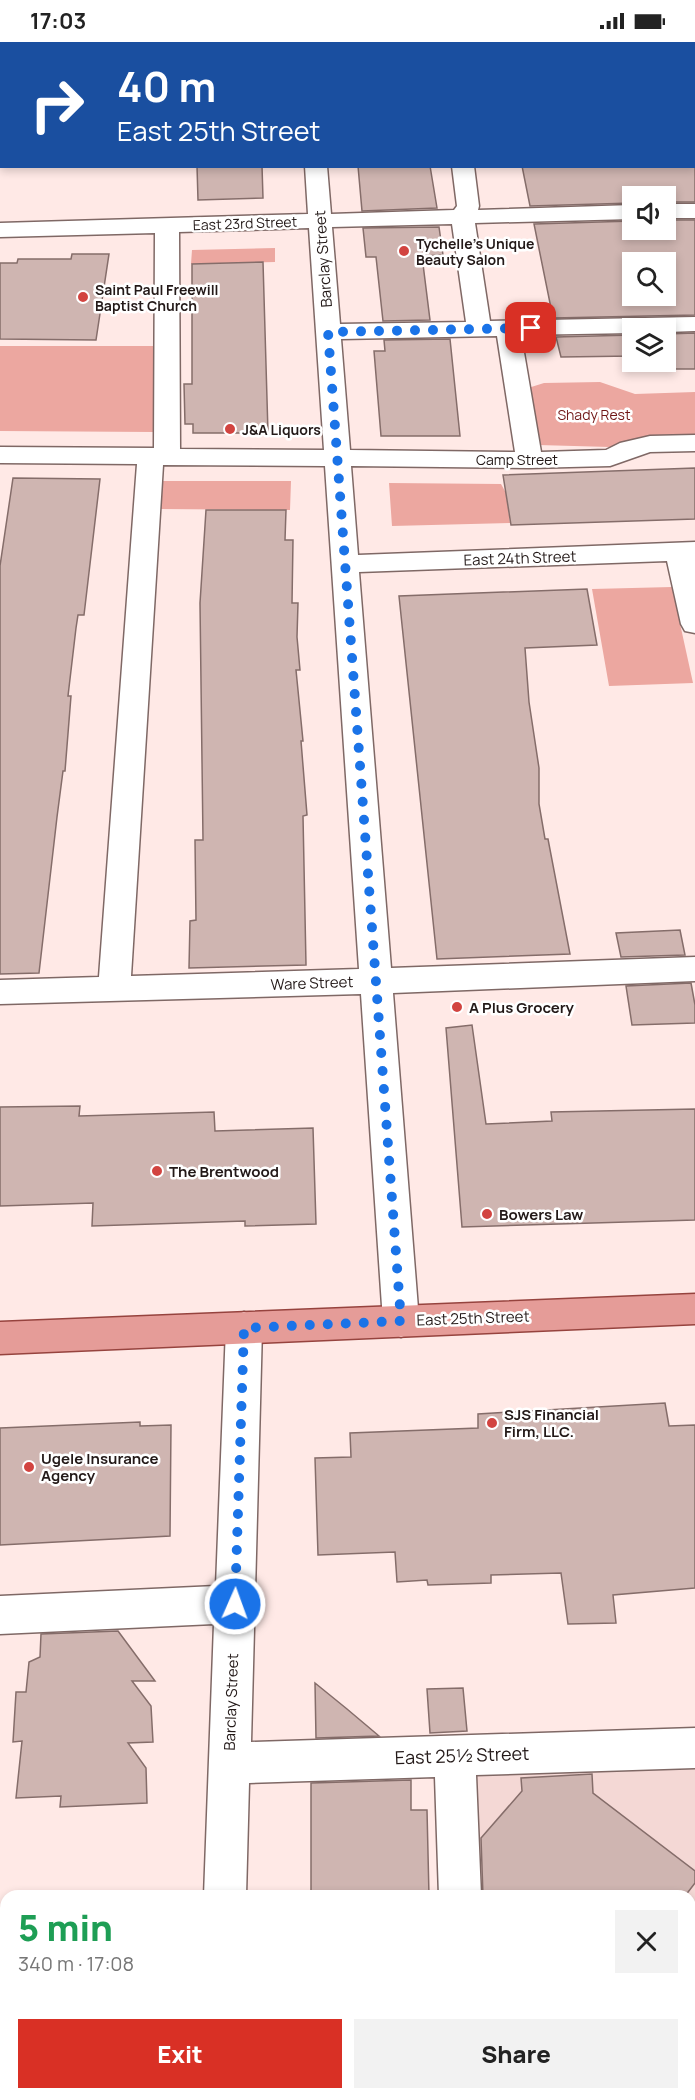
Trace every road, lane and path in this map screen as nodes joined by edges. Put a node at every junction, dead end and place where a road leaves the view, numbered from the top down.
1 (316, 168) edge
2 (463, 168) edge
3 (676, 211) edge
4 (695, 211) edge
5 (622, 212) edge
6 (462, 217) junction
7 (320, 221) junction
8 (168, 225) junction
9 (0, 230) edge
10 (695, 324) edge
11 (508, 328) junction
12 (478, 329) junction
13 (328, 332) junction
14 (695, 443) edge
15 (0, 454) edge
16 (159, 456) junction
17 (337, 457) junction
18 (529, 460) junction
19 (687, 551) edge
20 (345, 564) junction
21 (695, 624) edge
22 (695, 969) edge
23 (376, 981) junction
24 (114, 989) junction
25 (0, 992) edge
26 (695, 1309) edge
27 (401, 1321) junction
28 (244, 1328) junction
29 (0, 1338) edge
30 (235, 1604) junction
31 (0, 1615) edge
32 (695, 1748) edge
33 (455, 1756) junction
34 (229, 1763) junction
35 (225, 1890) edge
36 (460, 1890) edge

1 - 7 street, Barclay Street
2 - 6 street
3 - 4 street
5 - 6 street, East 23rd Street
6 - 7 street, East 23rd Street
6 - 12 street
7 - 8 street, East 23rd Street
7 - 13 street, Barclay Street
8 - 9 street, East 23rd Street
8 - 16 street
10 - 11 street
11 - 12 street
11 - 18 street
12 - 13 street
13 - 17 street, Barclay Street
14 - 18 street, Camp Street
15 - 16 street
16 - 17 street
16 - 24 street
17 - 18 street, Camp Street
17 - 20 street, Barclay Street
19 - 20 street, East 24th Street
19 - 21 street
20 - 23 street, Barclay Street
22 - 23 street, Ware Street
23 - 24 street, Ware Street
23 - 27 street, Barclay Street
24 - 25 street, Ware Street
26 - 27 main road, East 25th Street
27 - 28 main road, East 25th Street
28 - 29 main road, East 25th Street
28 - 30 street, Barclay Street
30 - 31 street
30 - 34 street, Barclay Street
32 - 33 street, East 25½ Street
33 - 34 street, East 25½ Street
33 - 36 street
34 - 35 street, Barclay Street

